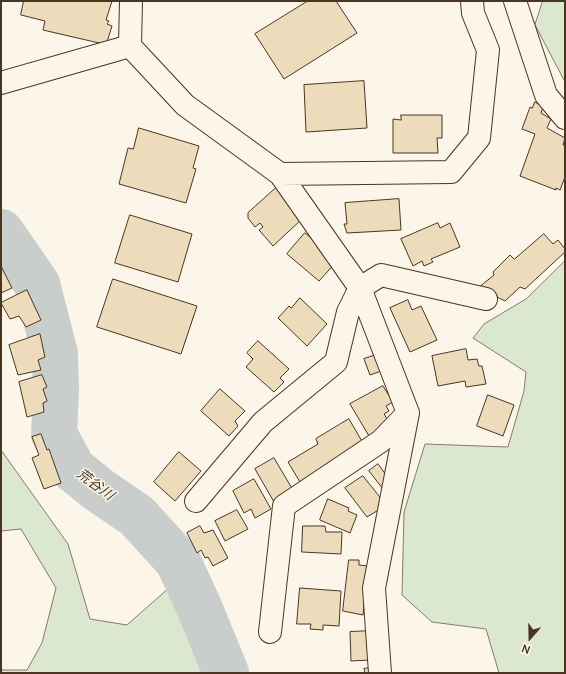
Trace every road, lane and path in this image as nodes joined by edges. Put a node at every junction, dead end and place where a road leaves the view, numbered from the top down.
1 (131, 1) edge
2 (472, 1) edge
3 (515, 1) edge
4 (130, 46) junction
5 (1, 83) edge
6 (565, 118) edge
7 (280, 174) junction
8 (360, 288) junction
9 (486, 299) dead end
10 (408, 412) junction
11 (196, 501) dead end
12 (270, 632) dead end
13 (380, 673) edge

1 - 4 street
2 - 7 street
3 - 6 street
4 - 5 street
4 - 7 street
7 - 8 street
8 - 9 street
8 - 10 street
8 - 11 street
10 - 12 street
10 - 13 street

